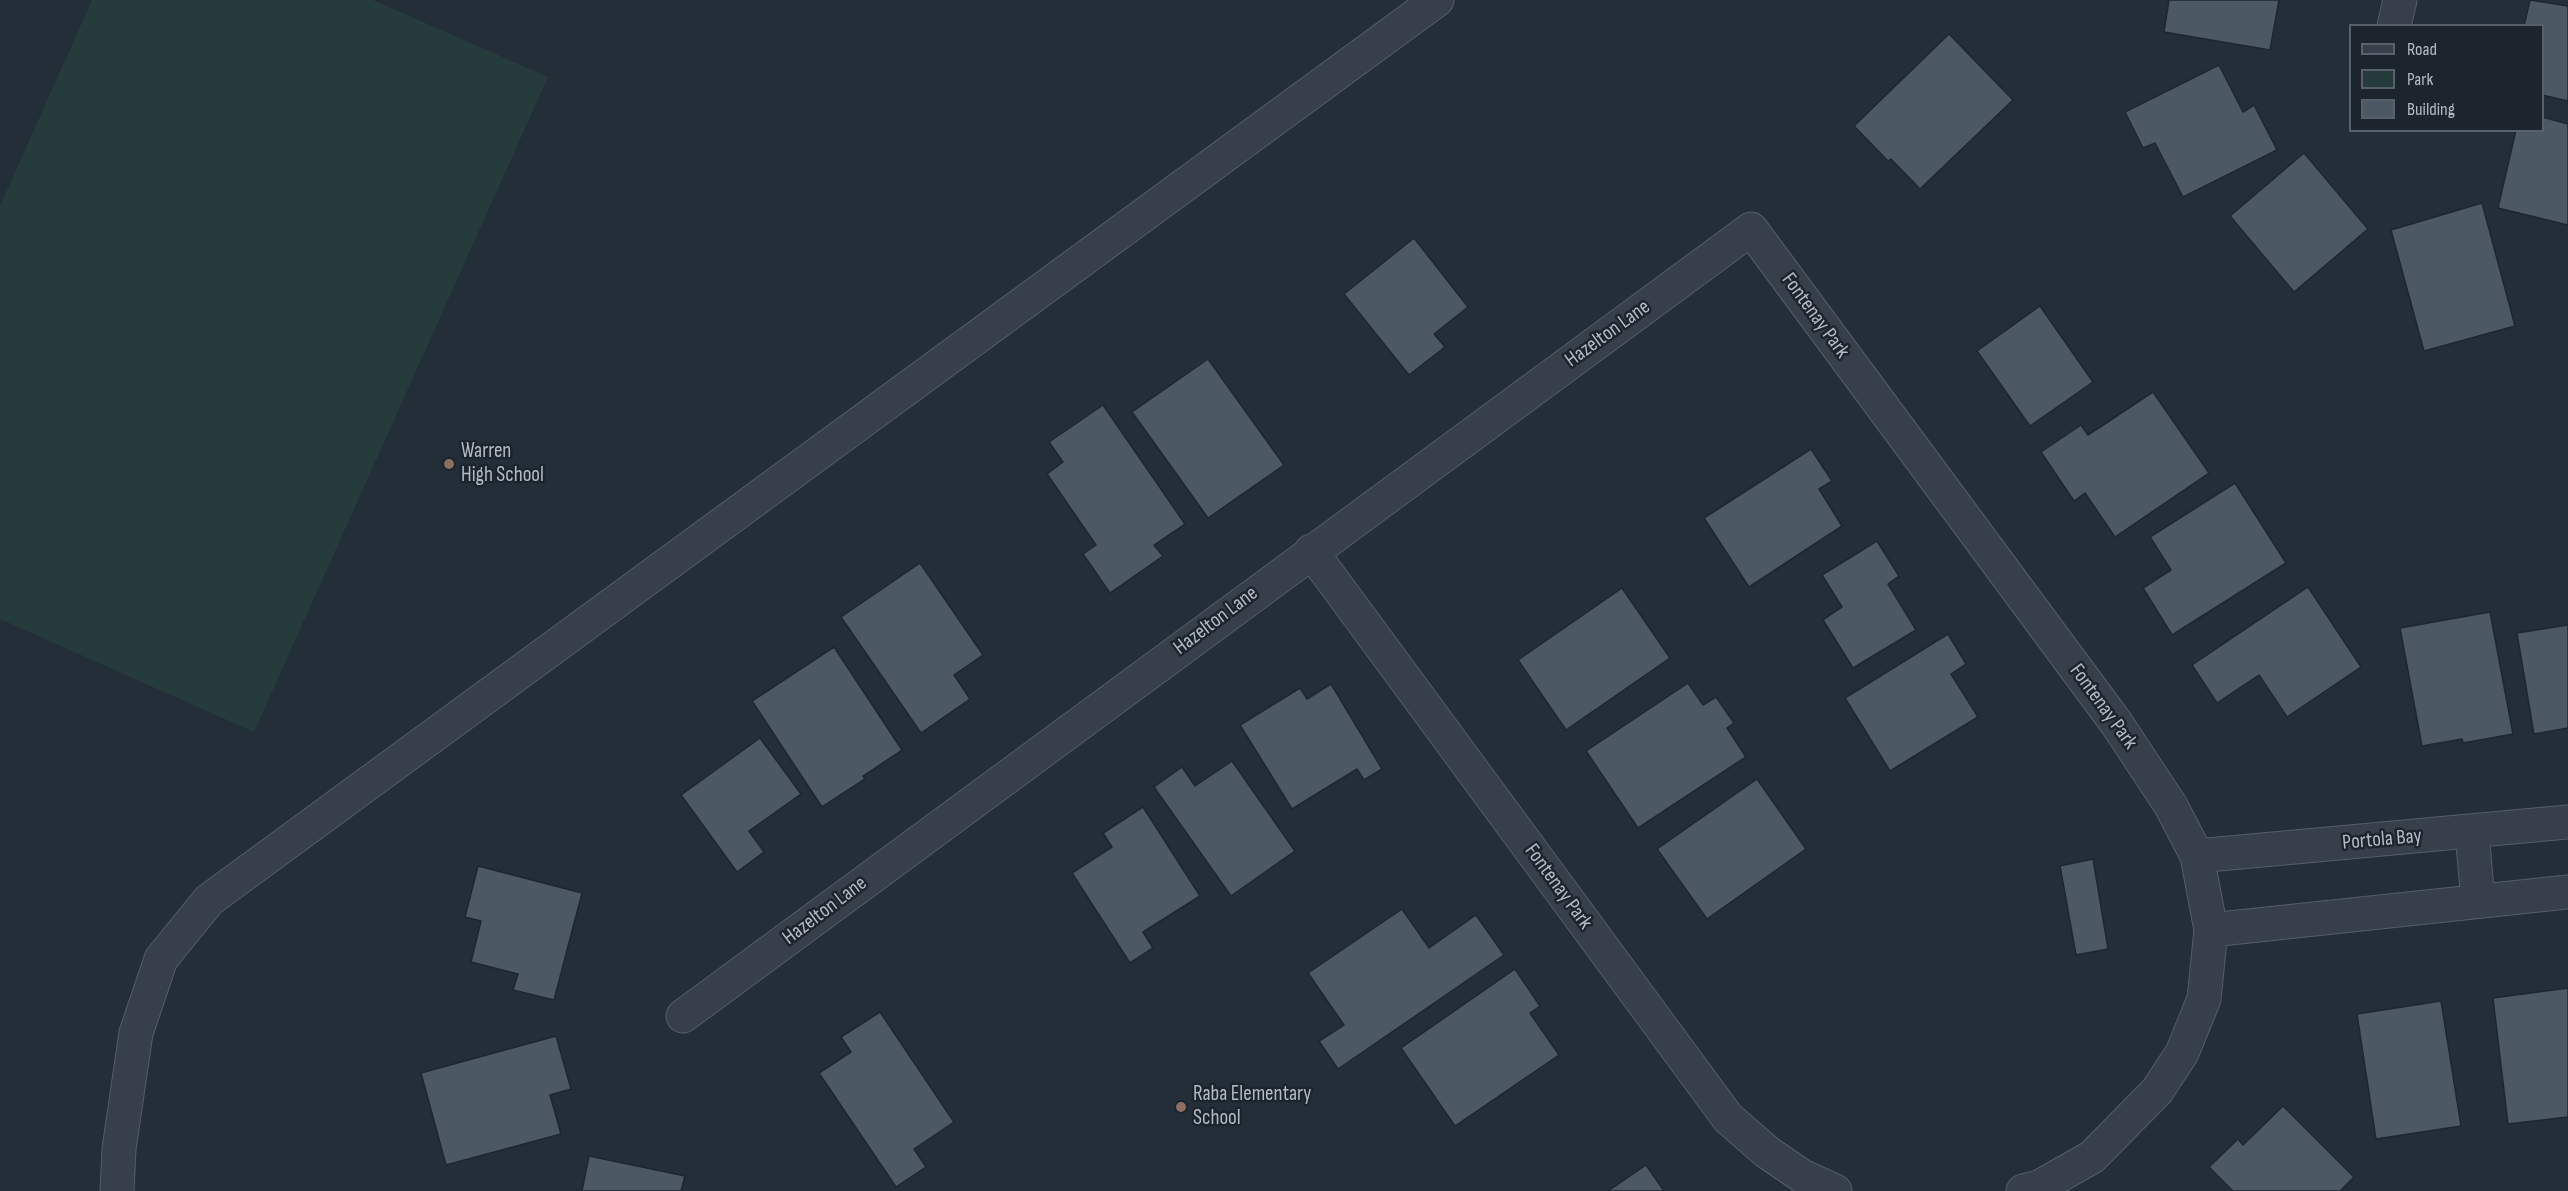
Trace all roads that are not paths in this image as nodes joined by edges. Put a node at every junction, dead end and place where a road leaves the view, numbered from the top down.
1 (1437, 0) edge
2 (2400, 0) edge
3 (2394, 24) edge
4 (1751, 229) joint
5 (1311, 551) junction
6 (2568, 822) edge
7 (2472, 832) junction
8 (2197, 856) junction
9 (2568, 892) edge
10 (2478, 901) junction
11 (2211, 930) junction
12 (683, 1016) dead end
13 (117, 1191) edge
14 (1835, 1191) edge
15 (2024, 1191) edge

1 - 13 street
2 - 3 street
4 - 5 street, Hazelton Lane
4 - 8 street, Fontenay Park
5 - 12 street, Hazelton Lane
5 - 14 street, Fontenay Park
6 - 7 street, Portola Bay
7 - 8 street, Portola Bay
7 - 10 street
8 - 11 street, Fontenay Park
9 - 10 street
10 - 11 street
11 - 15 street, Fontenay Park

